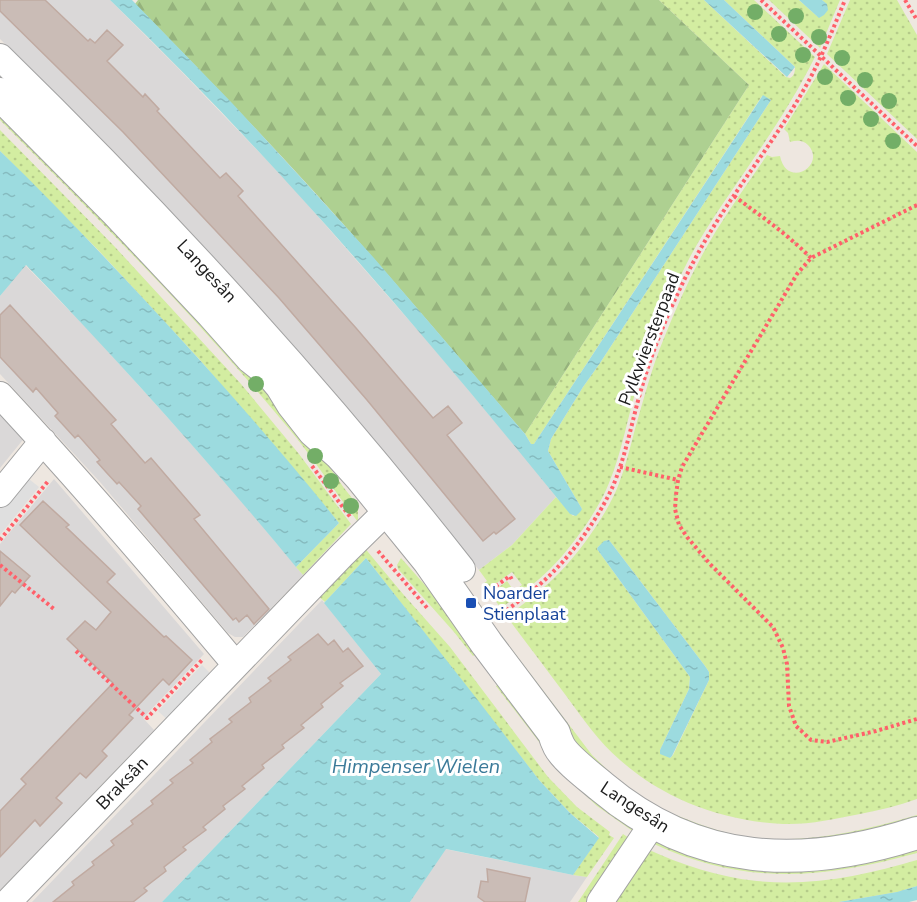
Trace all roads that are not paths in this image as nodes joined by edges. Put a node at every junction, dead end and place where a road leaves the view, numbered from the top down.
1 (0, 57) edge
2 (0, 94) edge
3 (0, 395) edge
4 (43, 441) junction
5 (0, 494) edge
6 (388, 509) junction
7 (462, 569) dead end
8 (236, 665) junction
9 (653, 823) junction
10 (917, 833) edge
11 (9, 902) edge
12 (600, 902) edge

1 - 6 street, Langesân
2 - 6 street, Langesân
3 - 4 street
4 - 5 street
4 - 8 street
6 - 7 street, Langesân
6 - 8 street, Braksân
6 - 9 street, Langesân
8 - 11 street, Braksân
9 - 10 street, Langesân
9 - 12 street

